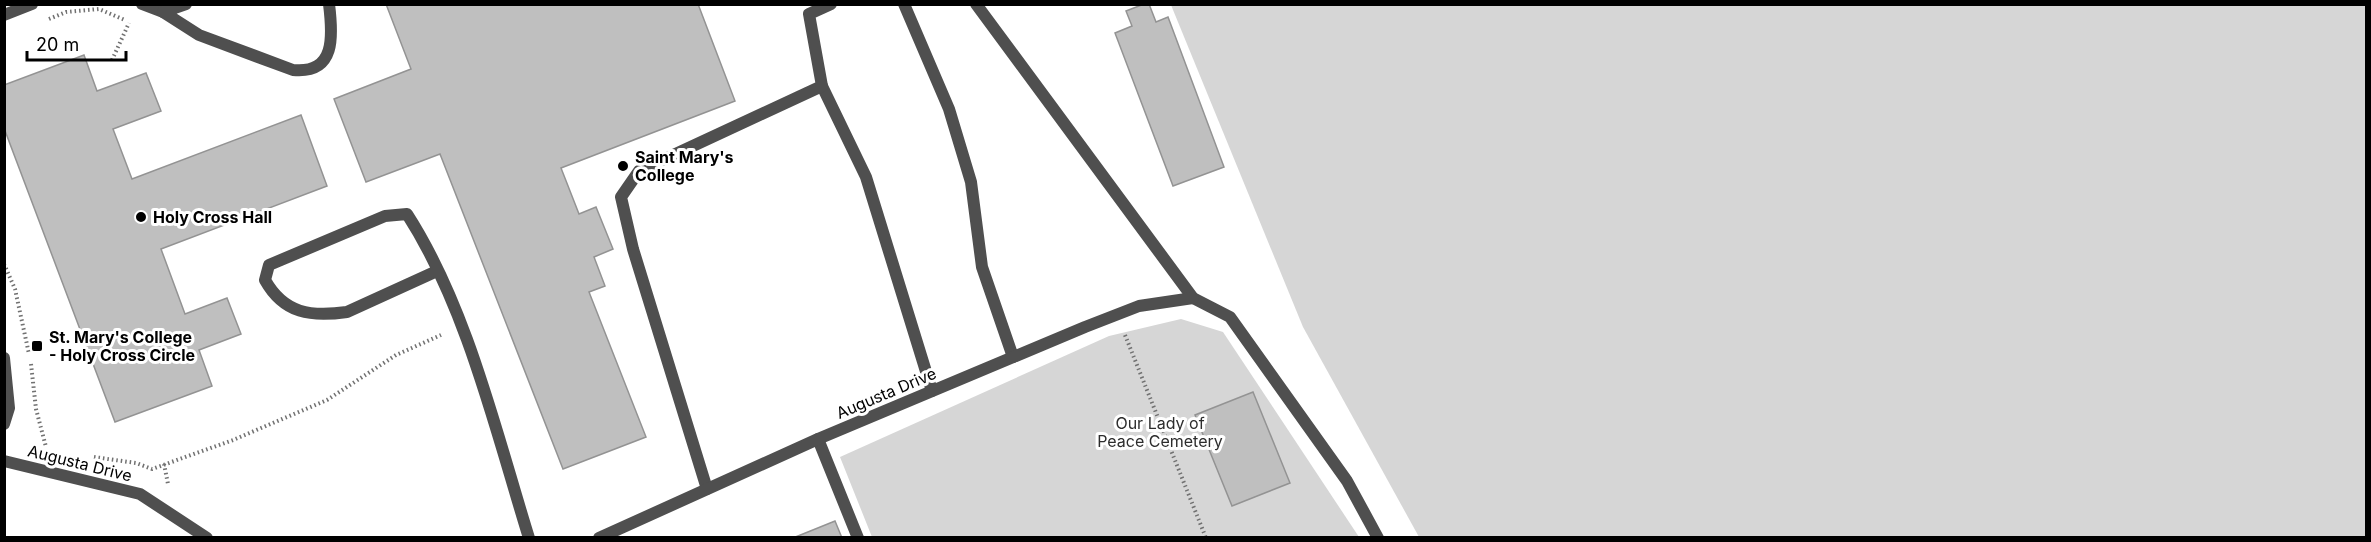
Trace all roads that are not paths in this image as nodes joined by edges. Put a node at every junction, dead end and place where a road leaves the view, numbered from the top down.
1 (32, 4) edge
2 (142, 4) edge
3 (186, 4) edge
4 (329, 4) edge
5 (831, 4) edge
6 (904, 4) edge
7 (976, 4) edge
8 (163, 12) junction
9 (4, 15) edge
10 (822, 86) junction
11 (437, 271) junction
12 (1193, 298) junction
13 (1013, 357) junction
14 (4, 358) edge
15 (932, 391) junction
16 (4, 424) edge
17 (818, 439) junction
18 (4, 461) edge
19 (707, 489) junction
20 (207, 537) edge
21 (529, 537) edge
22 (599, 537) edge
23 (858, 537) edge
24 (1378, 537) edge

1 - 9 street
2 - 8 street
3 - 8 street
4 - 8 street
5 - 10 street
6 - 13 street
7 - 12 street
10 - 15 street
10 - 19 street
11 - 11 street
11 - 21 street
12 - 13 street, Augusta Drive
12 - 24 street
13 - 15 street, Augusta Drive
14 - 16 street
15 - 17 street, Augusta Drive
17 - 19 street, Augusta Drive
17 - 23 street
18 - 20 street, Augusta Drive
19 - 22 street, Augusta Drive

